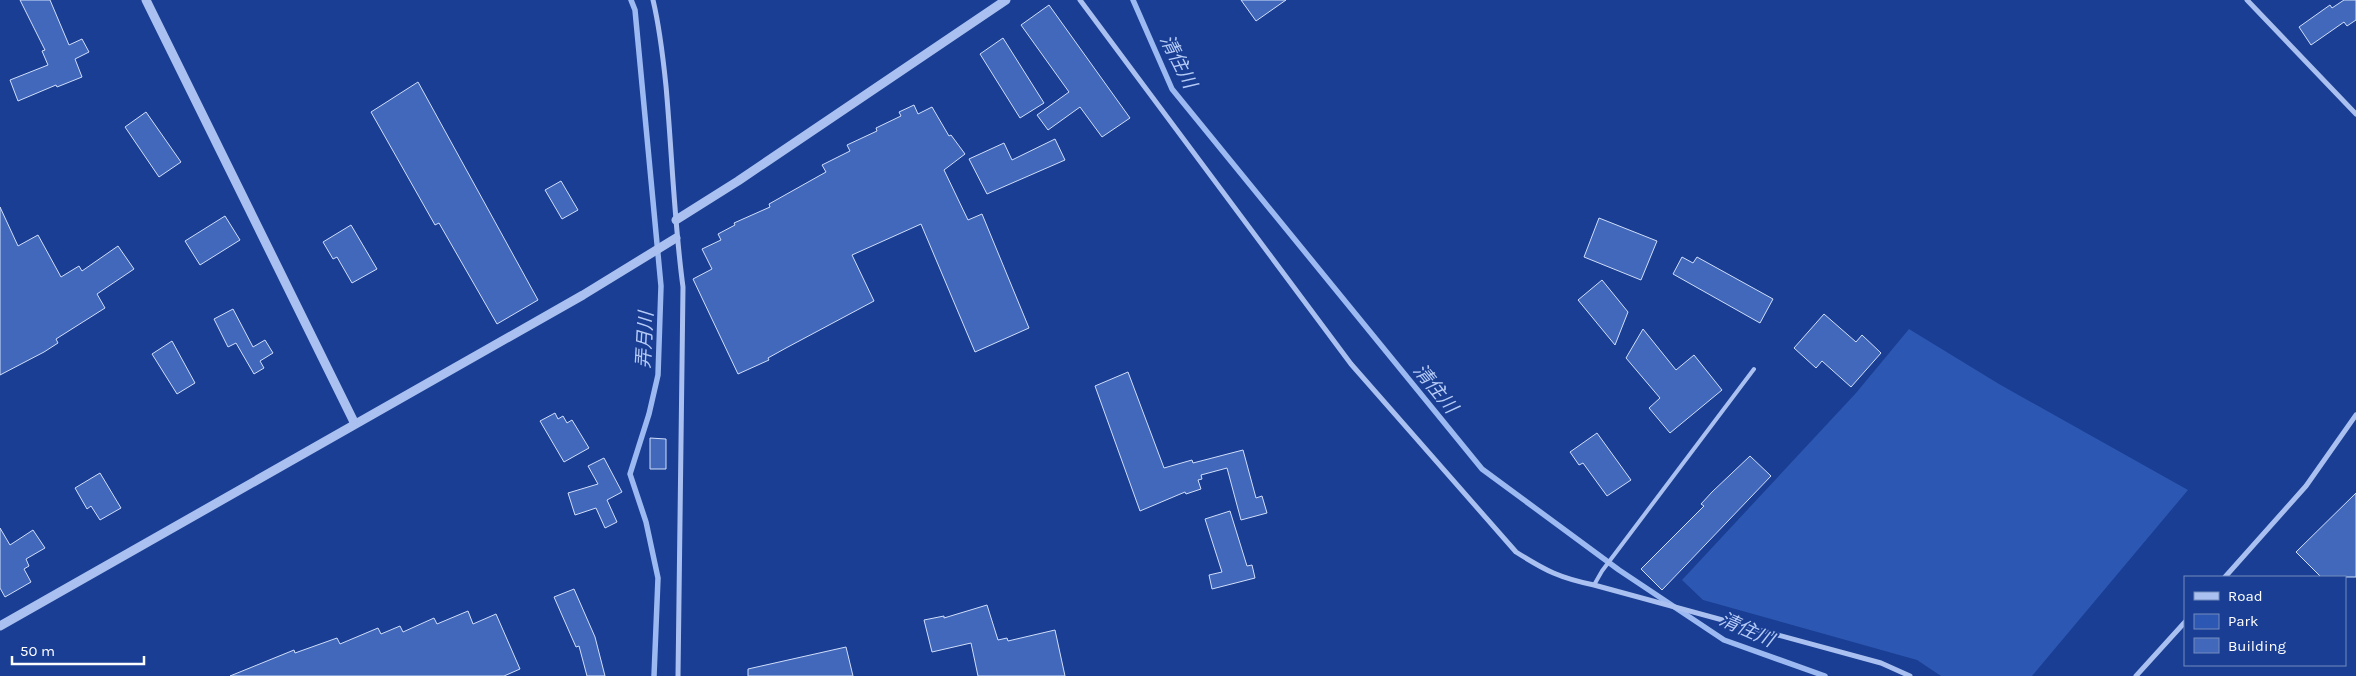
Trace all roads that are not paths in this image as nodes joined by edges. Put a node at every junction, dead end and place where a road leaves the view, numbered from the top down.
1 (146, 0) edge
2 (654, 0) edge
3 (1006, 0) edge
4 (1080, 0) edge
5 (2247, 0) edge
6 (2356, 114) edge
7 (676, 220) junction
8 (676, 238) junction
9 (1754, 369) dead end
10 (2356, 415) edge
11 (354, 424) junction
12 (2226, 576) edge
13 (1594, 585) junction
14 (2184, 623) edge
15 (0, 626) edge
16 (678, 676) edge
17 (1910, 676) edge
18 (2136, 676) edge

1 - 11 street
2 - 7 street
3 - 7 street
4 - 13 street
5 - 6 street
7 - 8 street
8 - 11 street
8 - 16 street
9 - 13 lane
10 - 12 street
11 - 15 street
13 - 17 street
14 - 18 street

